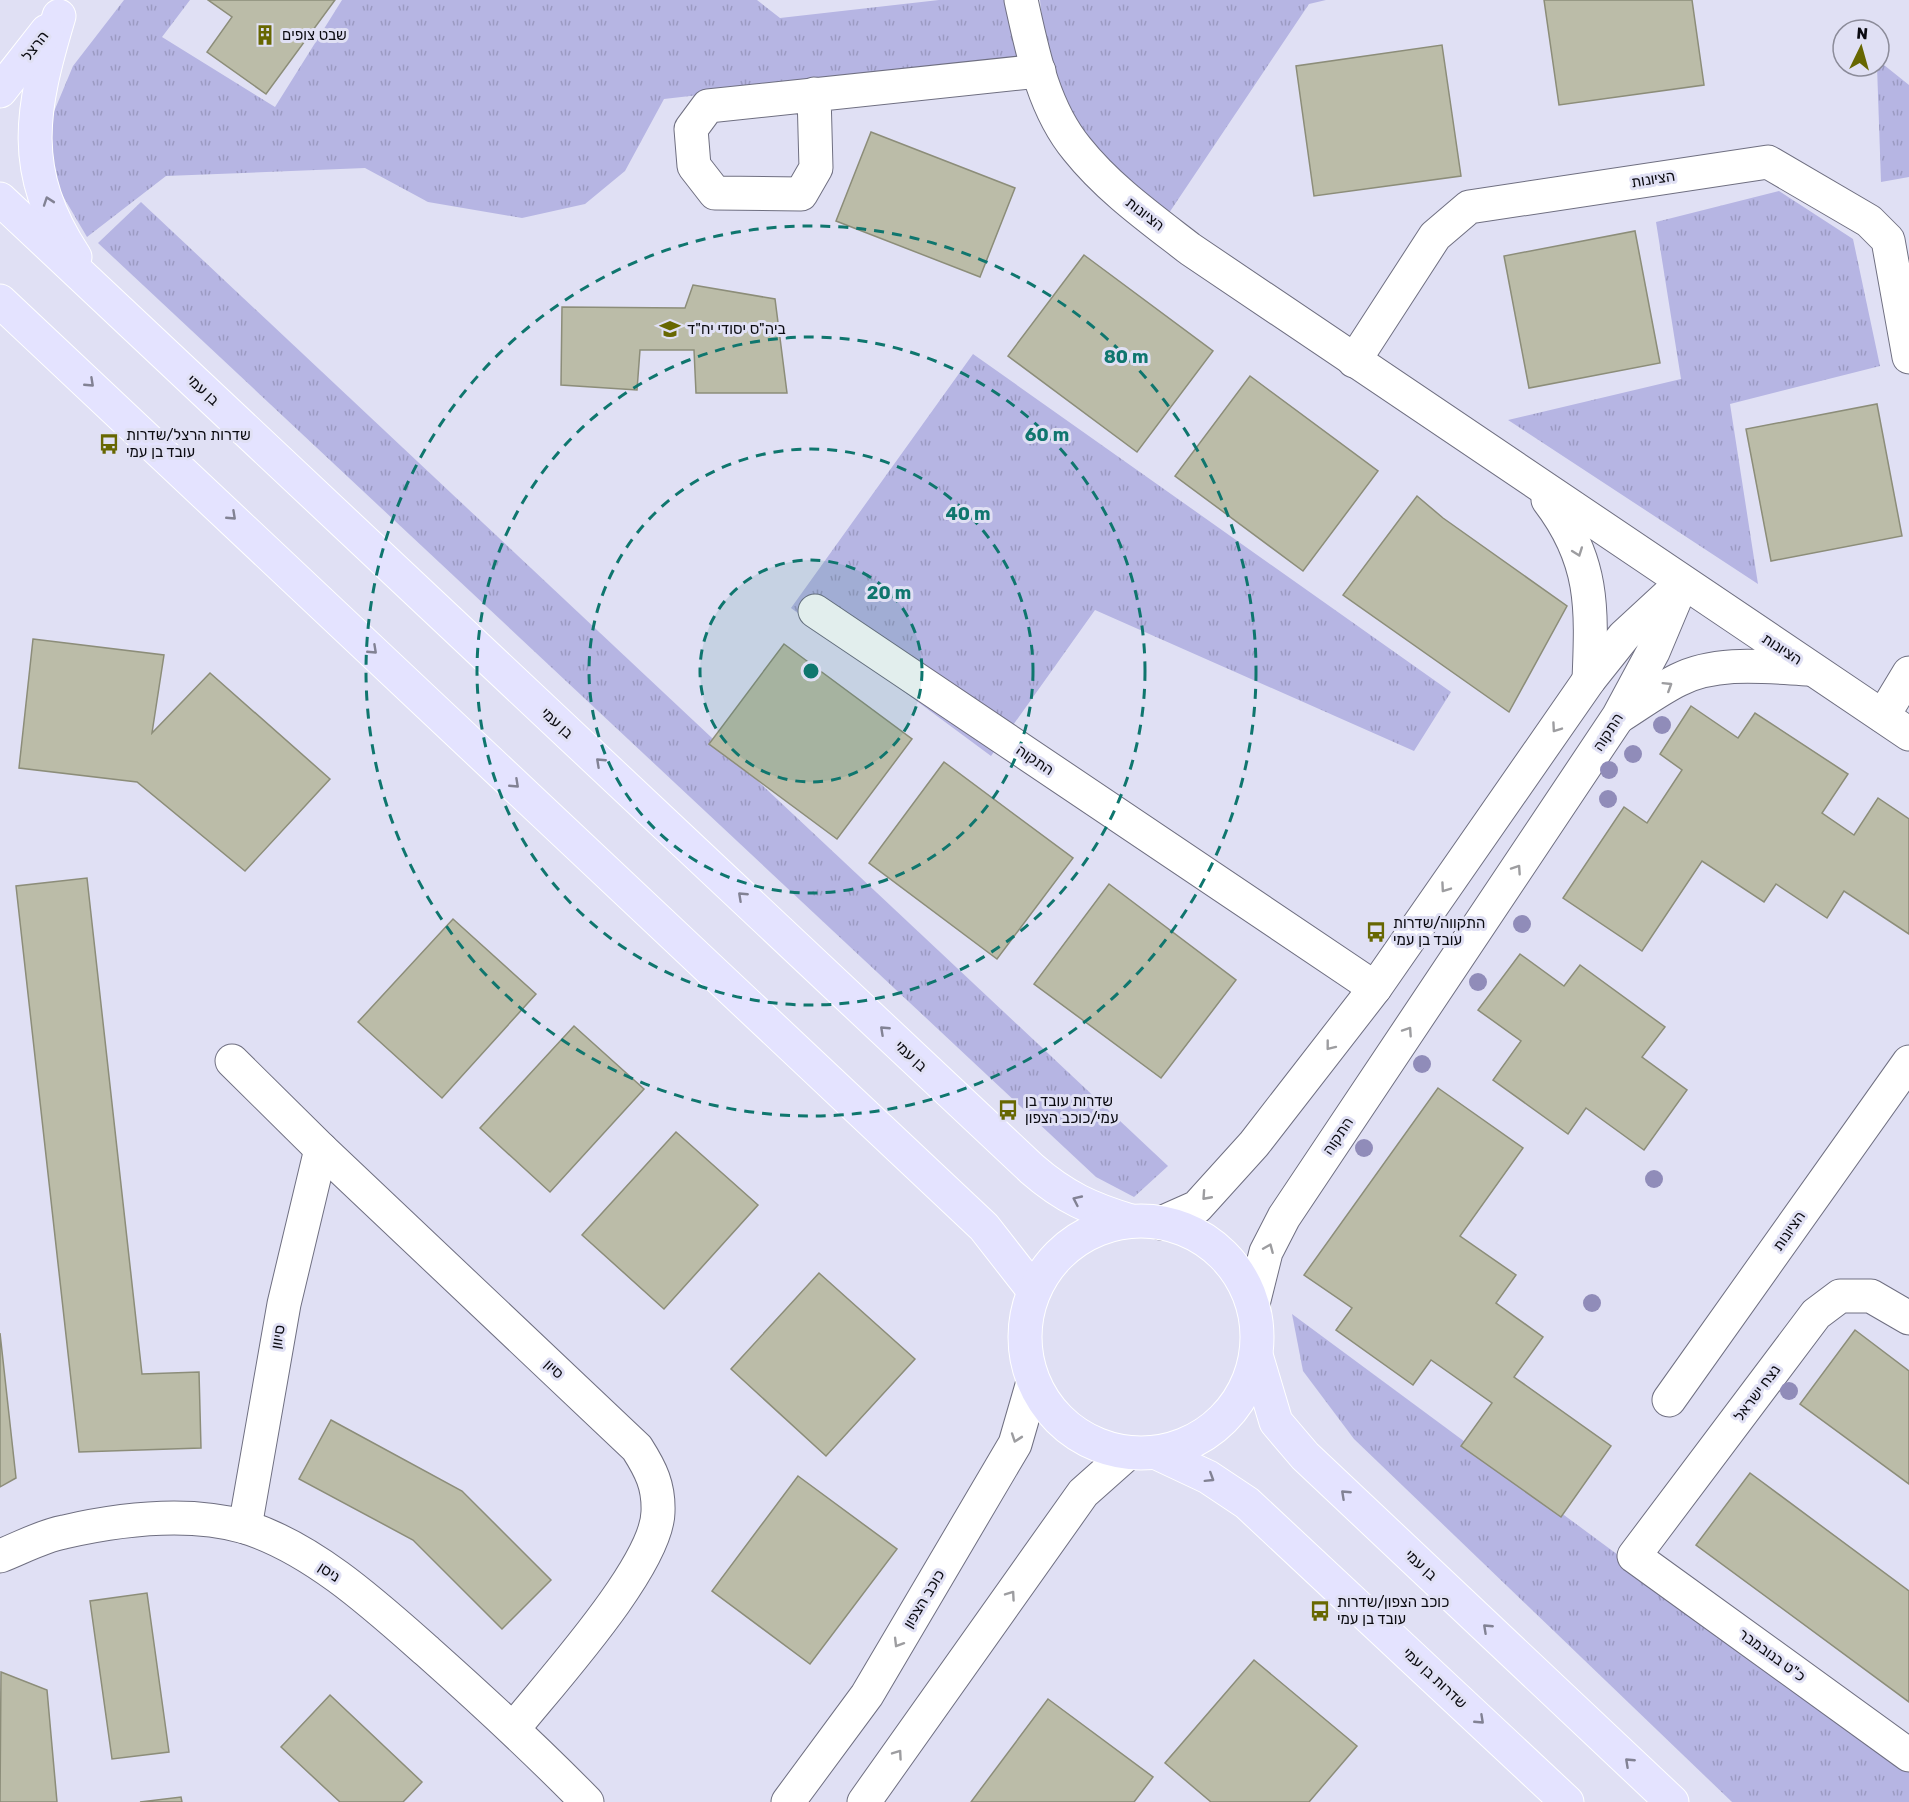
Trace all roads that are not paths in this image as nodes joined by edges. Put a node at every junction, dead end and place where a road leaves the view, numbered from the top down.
1 (1021, 0) edge
2 (64, 8) edge
3 (1039, 71) junction
4 (0, 91) edge
5 (814, 94) dead end
6 (0, 199) edge
7 (96, 288) junction
8 (0, 301) edge
9 (0, 328) edge
10 (55, 350) junction
11 (1909, 357) edge
12 (1354, 361) junction
13 (1537, 485) junction
14 (1682, 583) junction
15 (815, 611) dead end
16 (1813, 669) junction
17 (1909, 673) edge
18 (1589, 680) junction
19 (1618, 717) junction
20 (1896, 725) edge
21 (1375, 988) junction
22 (232, 1061) dead end
23 (1909, 1062) edge
24 (321, 1149) junction
25 (1146, 1222) junction
26 (1034, 1291) junction
27 (1253, 1304) junction
28 (1909, 1317) edge
29 (1256, 1355) junction
30 (1033, 1382) junction
31 (1669, 1400) dead end
32 (1142, 1453) junction
33 (245, 1527) junction
34 (0, 1556) edge
35 (1635, 1556) joint
36 (513, 1728) junction
37 (1909, 1755) edge
38 (587, 1802) edge
39 (788, 1802) edge
40 (864, 1802) edge
41 (1566, 1802) edge
42 (1672, 1802) edge

1 - 3 street, הציונות
2 - 4 main road, הרצל
7 -> 2 main road
3 - 5 street
3 - 12 street, הציונות
6 - 7 main road, בן עמי
25 -> 7 main road, בן עמי
8 - 10 main road
9 - 10 main road
10 -> 26 main road
11 - 12 street, הציונות
12 - 13 street, הציונות
13 - 14 street, הציונות
13 -> 18 street
14 - 16 street, הציונות
14 - 18 street
14 - 19 street, התקוה
15 - 21 street, התקוה
19 -> 16 street
16 - 20 street, הציונות
17 - 20 street, הציונות
18 -> 21 street
27 -> 19 street, התקוה
21 -> 25 street
22 - 24 street, סיון
23 - 31 street, הציונות
24 - 33 street, סיוון
24 - 36 street, סיון
25 - 26 main road, שדרות בן עמי
25 - 27 main road, בן עמי
26 - 30 main road, שדרות בן עמי
27 - 29 main road, בן עמי
28 - 35 street, נצח ישראל
29 - 32 main road
42 -> 29 main road, בן עמי
30 - 32 main road, שדרות בן עמי
30 -> 39 street, כוכב הצפון
40 -> 32 street
32 -> 41 main road, שדרות בן עמי
33 - 34 street, ניסן
33 - 36 street, ניסן
35 - 37 street, כ"ט בנובמבר
36 - 38 street, ניסן

